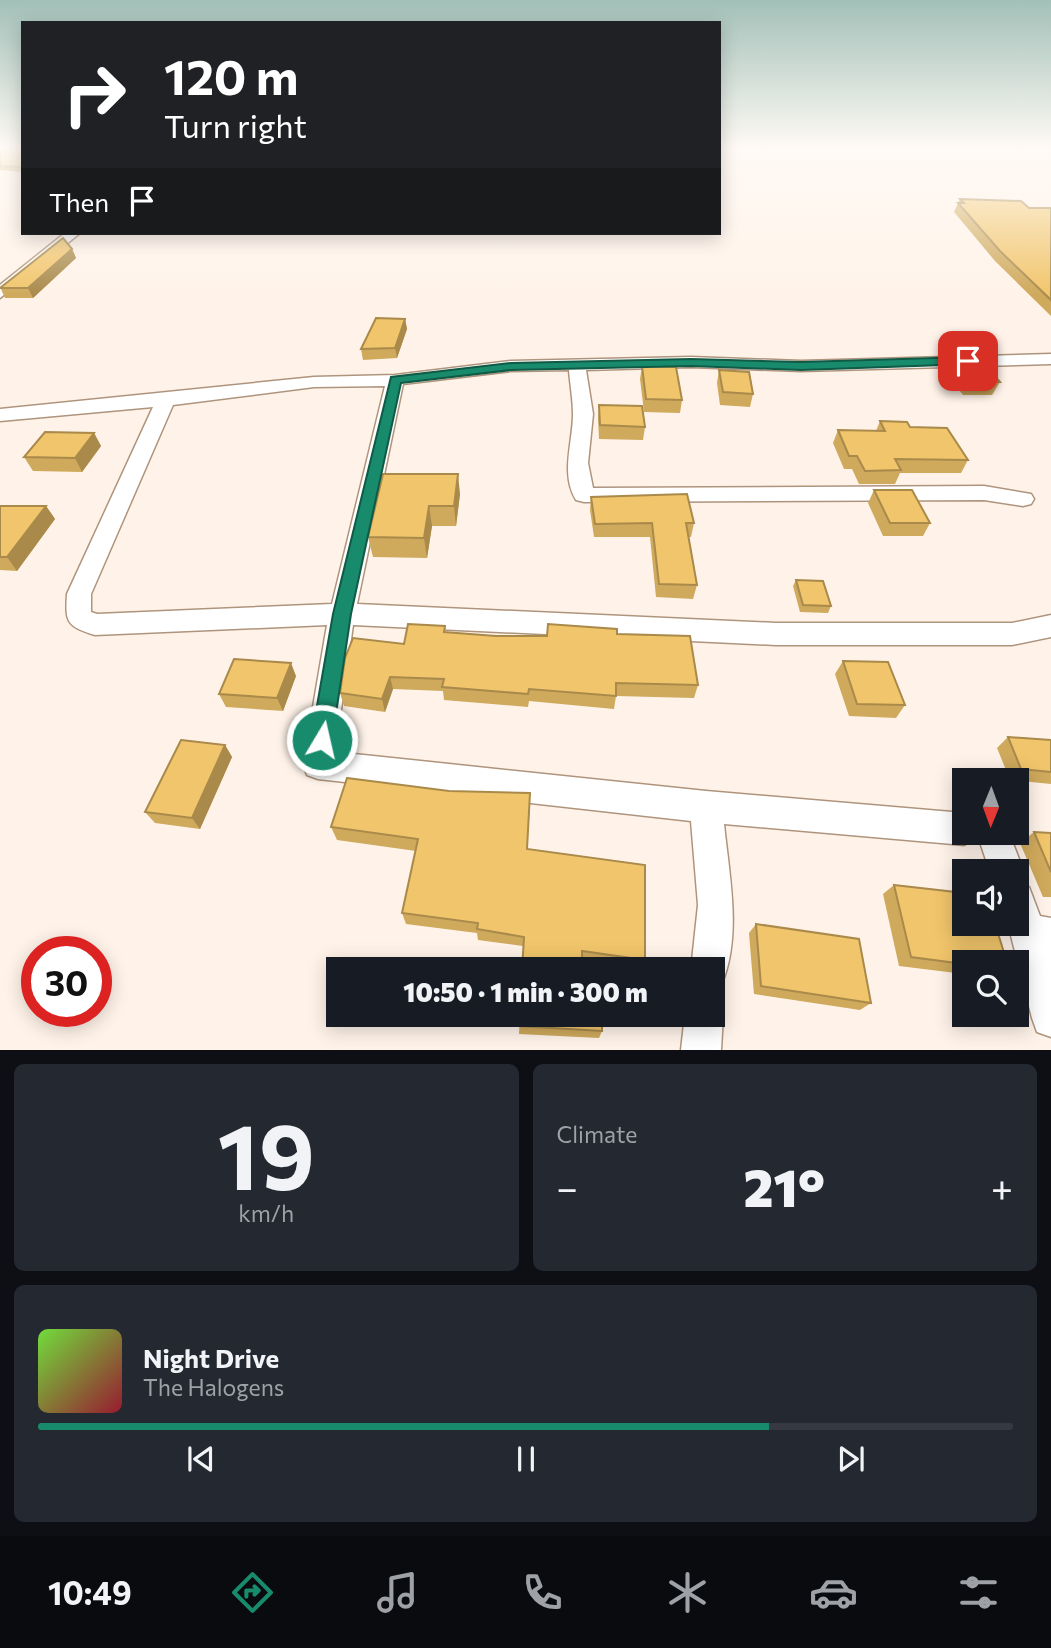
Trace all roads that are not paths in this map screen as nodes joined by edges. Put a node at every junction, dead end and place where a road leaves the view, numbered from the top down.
1 (71, 235) edge
2 (0, 293) edge
3 (1051, 359) edge
4 (577, 366) junction
5 (395, 380) junction
6 (166, 400) junction
7 (0, 415) edge
8 (1023, 499) dead end
9 (342, 614) junction
10 (1051, 626) edge
11 (706, 807) junction
12 (952, 828) edge
13 (1032, 922) edge
14 (710, 957) edge
15 (1051, 1018) edge
16 (703, 1027) edge
17 (701, 1049) edge

1 - 2 street
3 - 4 street
4 - 5 street
4 - 8 street
5 - 6 street
5 - 9 street
6 - 7 street
6 - 9 street
9 - 10 street
9 - 11 street
11 - 12 street
11 - 14 street
13 - 15 street
16 - 17 street

